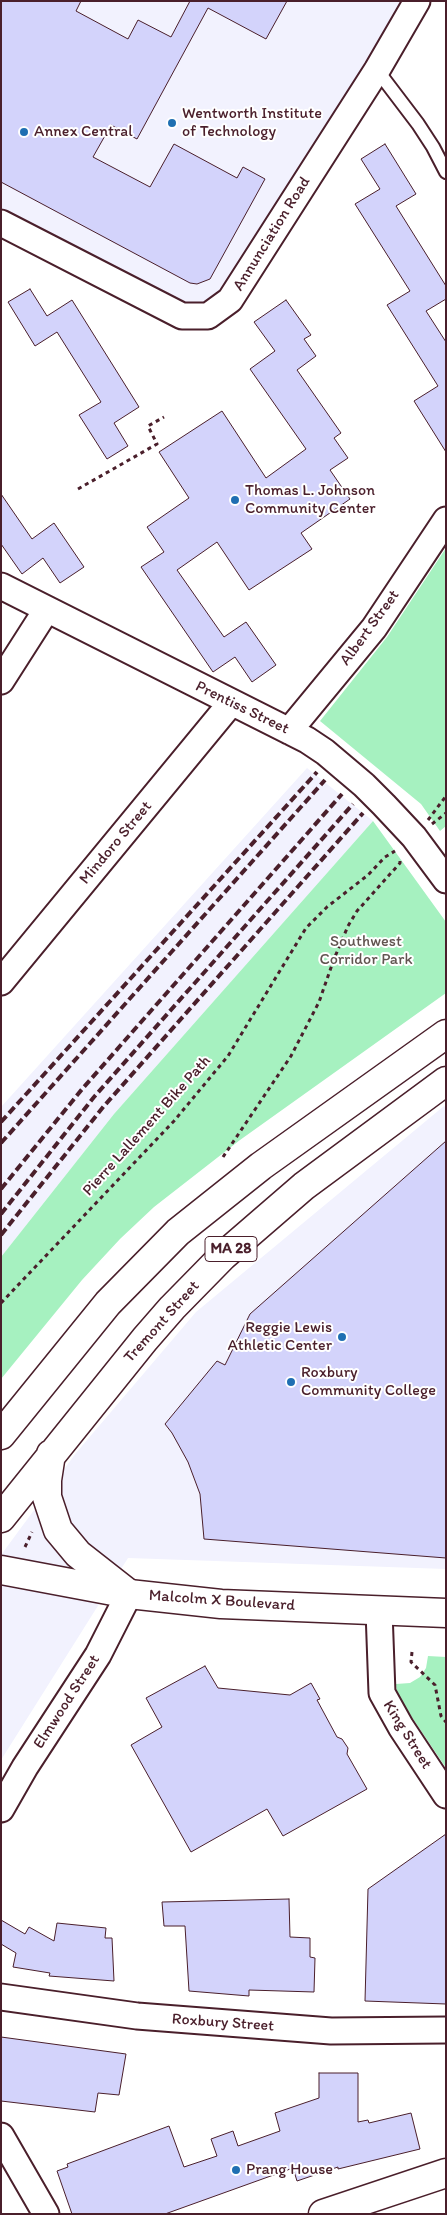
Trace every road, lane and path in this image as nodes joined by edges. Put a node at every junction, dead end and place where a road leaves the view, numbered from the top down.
1 (417, 1) edge
2 (377, 70) junction
3 (446, 172) edge
4 (1, 223) edge
5 (164, 417) dead end
6 (78, 489) dead end
7 (446, 520) edge
8 (1, 586) edge
9 (47, 610) junction
10 (1, 681) edge
11 (231, 703) junction
12 (289, 731) junction
13 (446, 796) edge
14 (446, 813) edge
15 (426, 823) dead end
16 (424, 828) dead end
17 (400, 849) dead end
18 (400, 863) dead end
19 (446, 880) edge
20 (1, 982) edge
21 (446, 1034) edge
22 (446, 1081) edge
23 (223, 1157) dead end
24 (1, 1303) edge
25 (1, 1435) edge
26 (51, 1454) junction
27 (1, 1518) edge
28 (1, 1570) edge
29 (129, 1594) junction
30 (379, 1611) junction
31 (446, 1613) edge
32 (412, 1652) dead end
33 (446, 1722) edge
34 (446, 1795) edge
35 (1, 1809) edge
36 (1, 1997) edge
37 (446, 2030) edge
38 (1, 2136) edge
39 (446, 2173) edge
40 (46, 2214) edge
41 (323, 2214) edge

1 - 2 street, Annunciation Road
2 - 3 lane
2 - 4 street, Annunciation Road
5 - 6 path
7 - 12 street, Albert Street
8 - 9 street, Prentiss Street
9 - 10 street
9 - 11 street, Prentiss Street
11 - 12 street, Prentiss Street
11 - 20 street, Mindoro Street
12 - 19 street, Prentiss Street
13 - 15 path
14 - 16 path
17 - 24 path, Pierre Lallement Bike Path
18 - 23 path
21 - 25 main road, MA 28
22 - 26 main road, Tremont Street / MA 28
26 - 27 main road, Tremont Street / MA 28
26 - 29 main road
28 - 29 main road, Malcolm X Boulevard
29 - 30 main road, Malcolm X Boulevard
29 - 35 street, Elmwood Street
30 - 31 main road, Malcolm X Boulevard
30 - 34 street, King Street
32 - 33 path
36 - 37 street, Roxbury Street
38 - 40 street
39 - 41 main road

